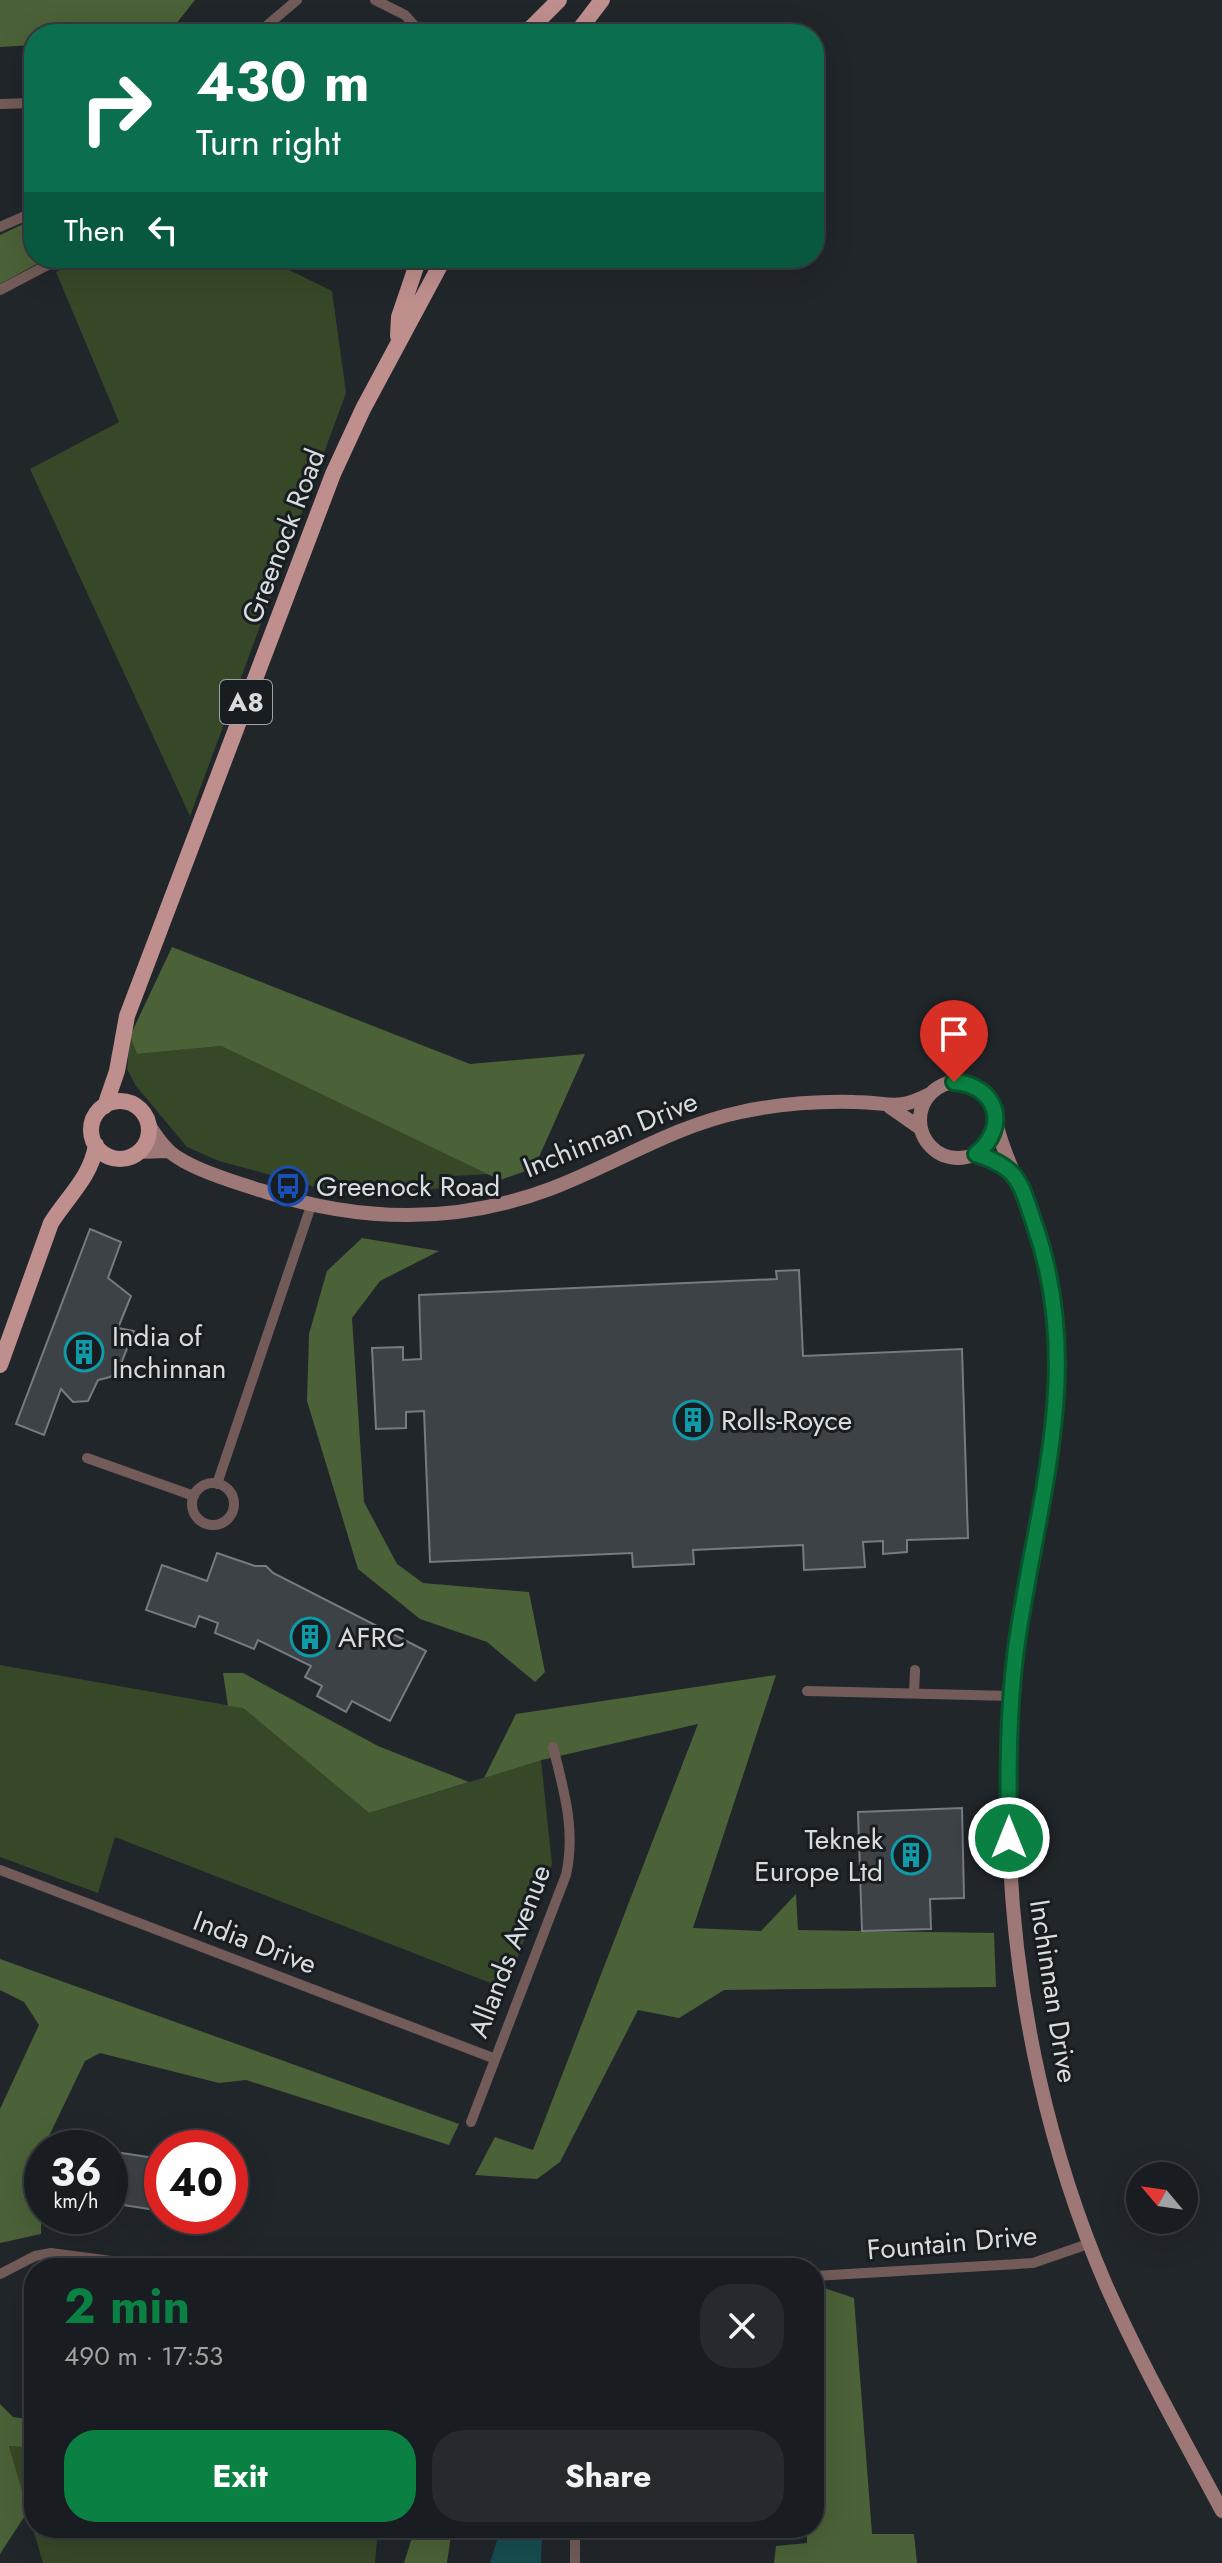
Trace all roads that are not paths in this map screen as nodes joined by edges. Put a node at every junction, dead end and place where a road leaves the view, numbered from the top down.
1 (297, 0) edge
2 (375, 0) edge
3 (559, 0) edge
4 (602, 0) edge
5 (269, 24) edge
6 (413, 24) edge
7 (535, 24) edge
8 (584, 24) edge
9 (24, 103) edge
10 (0, 104) edge
11 (24, 216) edge
12 (0, 227) edge
13 (42, 268) edge
14 (416, 268) edge
15 (439, 268) edge
16 (0, 290) edge
17 (398, 342) junction
18 (117, 1071) junction
19 (930, 1094) junction
20 (130, 1103) junction
21 (105, 1106) junction
22 (890, 1107) junction
23 (996, 1122) junction
24 (149, 1125) junction
25 (920, 1128) junction
26 (96, 1145) junction
27 (168, 1151) junction
28 (138, 1152) junction
29 (976, 1154) junction
30 (120, 1159) junction
31 (1009, 1167) junction
32 (89, 1173) junction
33 (311, 1206) junction
34 (0, 1365) edge
35 (87, 1458) dead end
36 (217, 1484) junction
37 (194, 1496) junction
38 (915, 1670) dead end
39 (807, 1691) dead end
40 (914, 1693) junction
41 (1011, 1696) junction
42 (553, 1747) dead end
43 (0, 1870) edge
44 (493, 2058) junction
45 (471, 2122) dead end
46 (1091, 2243) junction
47 (31, 2258) edge
48 (89, 2258) edge
49 (24, 2262) edge
50 (0, 2274) edge
51 (824, 2275) edge
52 (1222, 2511) edge
53 (575, 2538) edge
54 (575, 2563) edge

1 - 5 street
2 - 6 street
3 - 7 main road
4 - 8 main road
9 - 10 street
11 - 12 street
13 - 16 street
14 - 17 main road, Greenock Road / A8
15 - 17 main road, Greenock Road / A8
17 - 18 main road, Greenock Road / A8
18 - 20 main road
18 - 21 main road, Greenock Road / A8
19 - 22 street, Inchinnan Drive
19 - 23 street
19 - 25 street
20 - 21 main road
20 - 24 main road
21 - 26 main road, A8
22 - 25 street, Inchinnan Drive
22 - 33 street, Inchinnan Drive
23 - 29 street
23 - 31 street, Inchinnan Drive
24 - 27 street, Inchinnan Drive
24 - 28 main road
25 - 29 street
26 - 30 main road
26 - 32 main road, A8
27 - 28 street, Inchinnan Drive
27 - 33 street, Inchinnan Drive
28 - 30 main road, A8
29 - 31 street
30 - 32 main road, A8
31 - 41 street, Inchinnan Drive
32 - 34 main road, A8
33 - 36 street
35 - 37 street
36 - 37 street
36 - 37 street
38 - 40 street
39 - 40 street
40 - 41 street
41 - 46 street, Inchinnan Drive
42 - 44 street, Allands Avenue
43 - 44 street, India Drive
44 - 45 street, Allands Avenue
46 - 51 street, Fountain Drive
46 - 52 street, Inchinnan Drive
47 - 48 street
49 - 50 street
53 - 54 street

